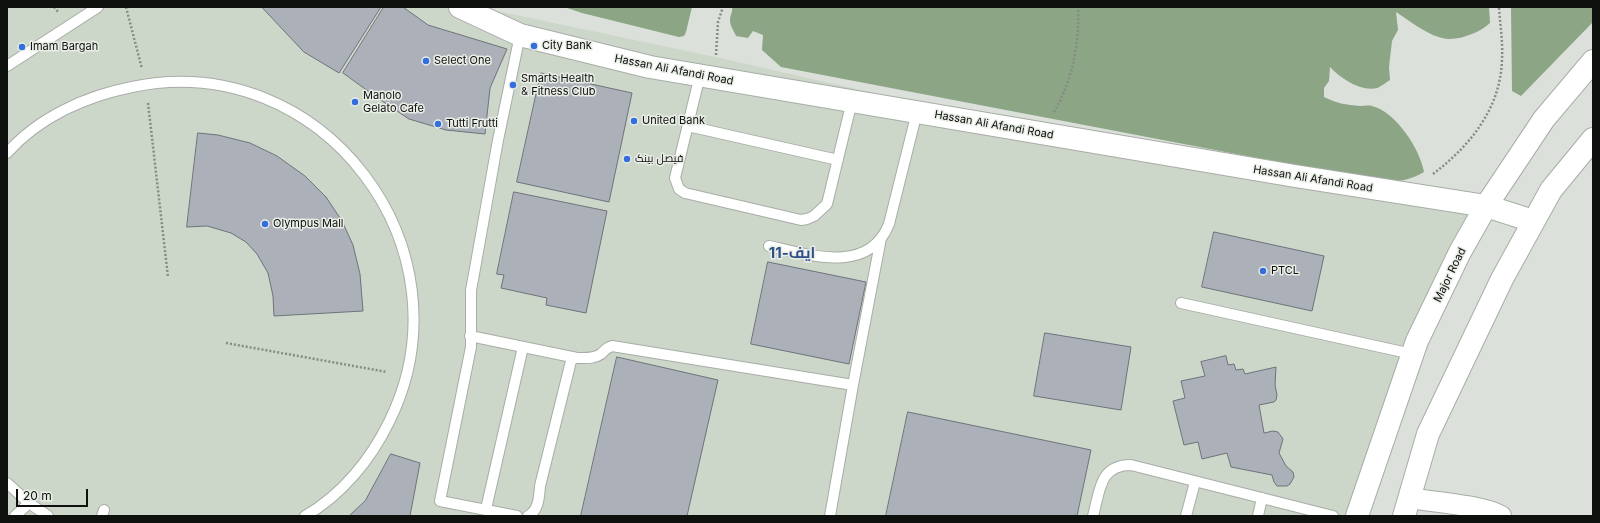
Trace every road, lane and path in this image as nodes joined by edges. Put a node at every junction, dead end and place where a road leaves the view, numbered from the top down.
1 (98, 7) edge
2 (126, 7) edge
3 (460, 7) edge
4 (723, 7) edge
5 (1078, 7) edge
6 (1499, 7) edge
7 (520, 35) junction
8 (1593, 61) edge
9 (7, 66) edge
10 (707, 77) junction
11 (146, 84) junction
12 (852, 101) junction
13 (917, 112) junction
14 (688, 126) junction
15 (1041, 133) junction
16 (1593, 139) edge
17 (7, 153) edge
18 (838, 160) junction
19 (1404, 193) junction
20 (1486, 206) junction
21 (1533, 221) junction
22 (881, 238) junction
23 (769, 246) dead end
24 (168, 277) dead end
25 (1182, 302) dead end
26 (470, 336) junction
27 (226, 343) dead end
28 (523, 347) junction
29 (1412, 354) junction
30 (572, 357) junction
31 (407, 375) junction
32 (853, 385) junction
33 (1195, 482) junction
34 (7, 483) edge
35 (1262, 498) junction
36 (29, 503) junction
37 (1407, 507) edge
38 (486, 509) junction
39 (16, 516) edge
40 (48, 516) edge
41 (305, 516) edge
42 (517, 516) edge
43 (528, 516) edge
44 (830, 516) edge
45 (1093, 516) edge
46 (1186, 516) edge
47 (1258, 516) edge
48 (1333, 516) edge
49 (1357, 516) edge
50 (1501, 516) edge

1 - 9 lane
2 - 11 path
3 - 7 street, Hassan Ali Afandi Road
4 - 10 path
5 - 15 path
6 - 19 path
7 - 10 street, Hassan Ali Afandi Road
7 - 26 lane
8 - 20 street, Major Road
10 - 12 street, Hassan Ali Afandi Road
10 - 14 lane
11 - 17 lane
11 - 24 path
11 - 31 lane
12 - 13 street, Hassan Ali Afandi Road
12 - 18 lane
13 - 15 street, Hassan Ali Afandi Road
13 - 22 lane
14 - 18 lane
14 - 18 lane
15 - 19 street, Hassan Ali Afandi Road
16 - 21 street
19 - 20 street, Hassan Ali Afandi Road
20 - 21 street, Hassan Ali Afandi Road
20 - 29 street, Major Road
21 - 37 street
22 - 23 lane
22 - 32 lane
25 - 29 lane
26 - 28 lane
26 - 38 lane
27 - 31 path
28 - 30 lane
28 - 38 lane
29 - 49 street, Major Road
30 - 32 lane
30 - 43 lane
31 - 41 lane
32 - 44 lane
33 - 35 lane
33 - 45 lane
33 - 46 lane
34 - 36 lane
35 - 47 lane
35 - 48 lane
36 - 39 lane
36 - 40 lane
37 - 50 street
38 - 42 lane

